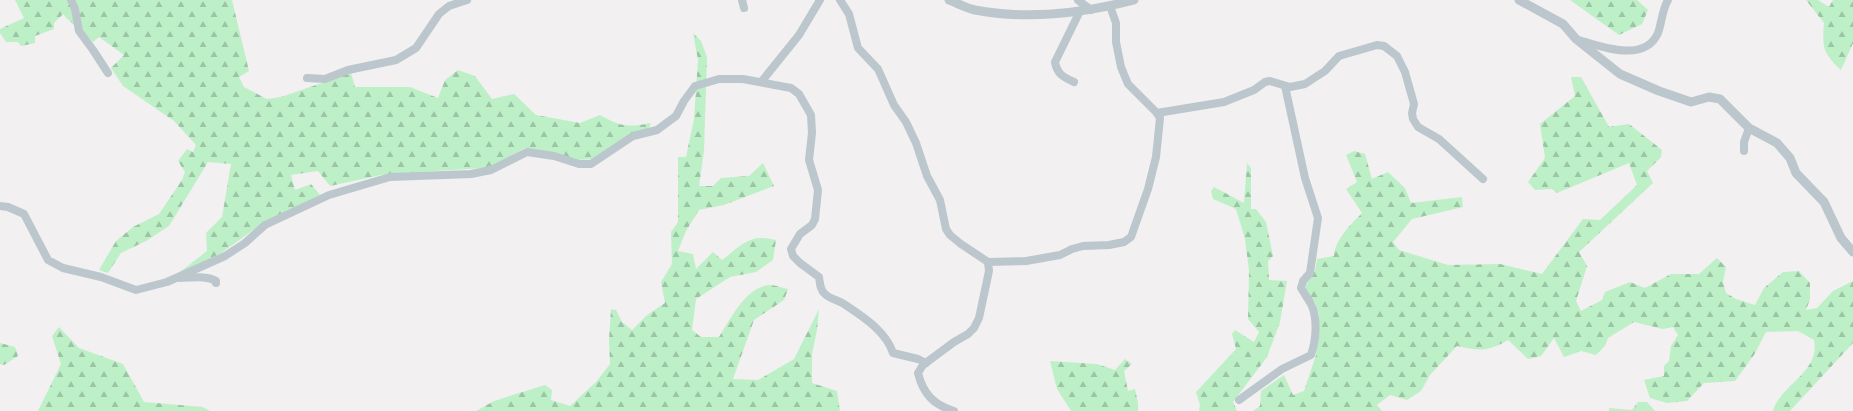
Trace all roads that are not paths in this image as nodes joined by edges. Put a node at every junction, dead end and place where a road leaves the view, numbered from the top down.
1 (71, 0) edge
2 (467, 0) edge
3 (820, 0) edge
4 (840, 0) edge
5 (949, 0) edge
6 (1078, 0) edge
7 (1134, 0) edge
8 (1519, 0) edge
9 (1668, 0) edge
10 (1110, 6) junction
11 (1091, 10) junction
12 (1080, 11) junction
13 (1576, 40) junction
14 (108, 73) dead end
15 (307, 78) dead end
16 (762, 81) junction
17 (1074, 82) dead end
18 (1285, 86) junction
19 (1157, 113) junction
20 (1749, 128) junction
21 (1744, 151) dead end
22 (1483, 179) dead end
23 (0, 206) edge
24 (1853, 252) edge
25 (988, 262) junction
26 (175, 279) junction
27 (216, 283) dead end
28 (926, 363) junction
29 (1239, 400) dead end
30 (954, 411) edge

1 - 14 street
2 - 15 street
3 - 16 street
4 - 25 street
5 - 12 street
6 - 11 street
7 - 10 street
8 - 13 street
9 - 13 street
10 - 11 street
10 - 19 street
11 - 12 street
12 - 17 street
13 - 20 street
16 - 26 street
16 - 28 street
18 - 19 street
18 - 22 street
18 - 29 street
19 - 25 street
20 - 21 street
20 - 24 street
23 - 26 street
25 - 28 street
26 - 27 street
28 - 30 street

